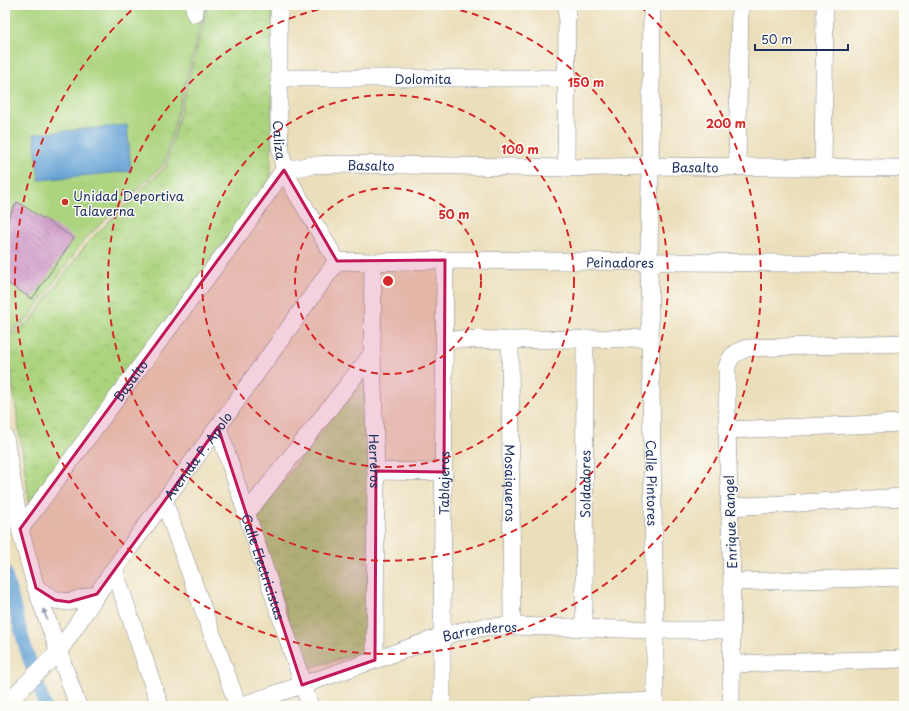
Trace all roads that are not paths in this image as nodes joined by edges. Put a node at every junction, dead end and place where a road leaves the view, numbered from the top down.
1 (279, 5) edge
2 (567, 5) edge
3 (652, 5) edge
4 (740, 5) edge
5 (824, 5) edge
6 (279, 78) junction
7 (567, 78) junction
8 (650, 166) junction
9 (737, 166) junction
10 (823, 167) junction
11 (566, 168) junction
12 (904, 168) edge
13 (284, 170) junction
14 (445, 260) junction
15 (337, 261) junction
16 (649, 261) junction
17 (373, 262) junction
18 (904, 264) edge
19 (650, 338) junction
20 (445, 339) junction
21 (585, 339) junction
22 (510, 340) junction
23 (904, 343) edge
24 (372, 354) junction
25 (904, 422) edge
26 (218, 427) junction
27 (727, 430) junction
28 (5, 437) edge
29 (376, 471) junction
30 (444, 472) junction
31 (904, 497) edge
32 (164, 501) junction
33 (729, 507) junction
34 (246, 514) junction
35 (20, 529) junction
36 (114, 570) junction
37 (904, 577) edge
38 (732, 582) junction
39 (36, 588) junction
40 (97, 594) junction
41 (512, 626) junction
42 (584, 628) junction
43 (655, 630) junction
44 (731, 630) junction
45 (442, 636) junction
46 (59, 651) junction
47 (904, 659) edge
48 (375, 660) junction
49 (731, 664) junction
50 (302, 685) junction
51 (10, 699) edge
52 (655, 704) edge
53 (586, 705) edge
54 (78, 706) edge
55 (160, 706) edge
56 (239, 706) edge
57 (310, 706) edge
58 (442, 706) edge
59 (536, 706) edge
60 (731, 706) edge

1 - 6 street, Caliza
2 - 7 street
3 - 8 street, Calle Pintores
4 - 9 street
5 - 10 street
6 - 7 street, Dolomita
6 - 13 street, Caliza
7 - 11 street
8 - 9 street, Basalto
8 - 11 street, Basalto
8 - 16 street, Calle Pintores
9 - 10 street, Basalto
10 - 12 street, Basalto
11 - 13 street, Basalto
13 - 15 street, Caliza
13 - 35 street, Basalto
14 - 16 street, Peinadores
14 - 17 street, Peinadores
14 - 20 street, Tablajeros
15 - 17 street, Peinadores
15 - 26 street, Avenida P. Apolo
16 - 18 street, Peinadores
16 - 19 street, Calle Pintores
17 - 24 street, Herreros
19 - 21 street
19 - 43 street, Calle Pintores
20 - 22 street
20 - 30 street, Tablajeros
21 - 22 street
21 - 42 street, Soldadores
22 - 41 street, Mosaiqueros
23 - 27 street, Enrique Rangel
24 - 29 street, Herreros
24 - 34 street
25 - 27 street
26 - 32 street, Avenida P. Apolo
26 - 34 street, Calle Electricistas
27 - 33 street, Enrique Rangel
28 - 35 street
29 - 30 street
29 - 48 street, Herreros
30 - 45 street, Tablajeros
31 - 33 street
32 - 36 street, Avenida P. Apolo
32 - 56 street
33 - 38 street, Enrique Rangel
34 - 50 street, Calle Electricistas
35 - 39 street
36 - 40 street, Avenida P. Apolo
36 - 55 street
37 - 38 street
38 - 44 street, Enrique Rangel
39 - 40 street
46 -> 39 street
40 - 46 street, Avenida P. Apolo
41 - 42 street, Barrenderos
41 - 45 street, Barrenderos
42 - 43 street, Barrenderos
43 - 44 street, Barrenderos
43 - 52 street, Calle Pintores
44 - 49 street, Enrique Rangel
45 - 48 street, Barrenderos
45 - 58 street, Tablajeros
46 - 51 street, Avenida P. Apolo
46 - 54 street
47 - 49 street
48 - 50 street, Barrenderos
49 - 60 street, Enrique Rangel
50 - 56 street, Barrenderos
50 - 57 street, Calle Electricistas
52 - 53 street
53 - 59 street

